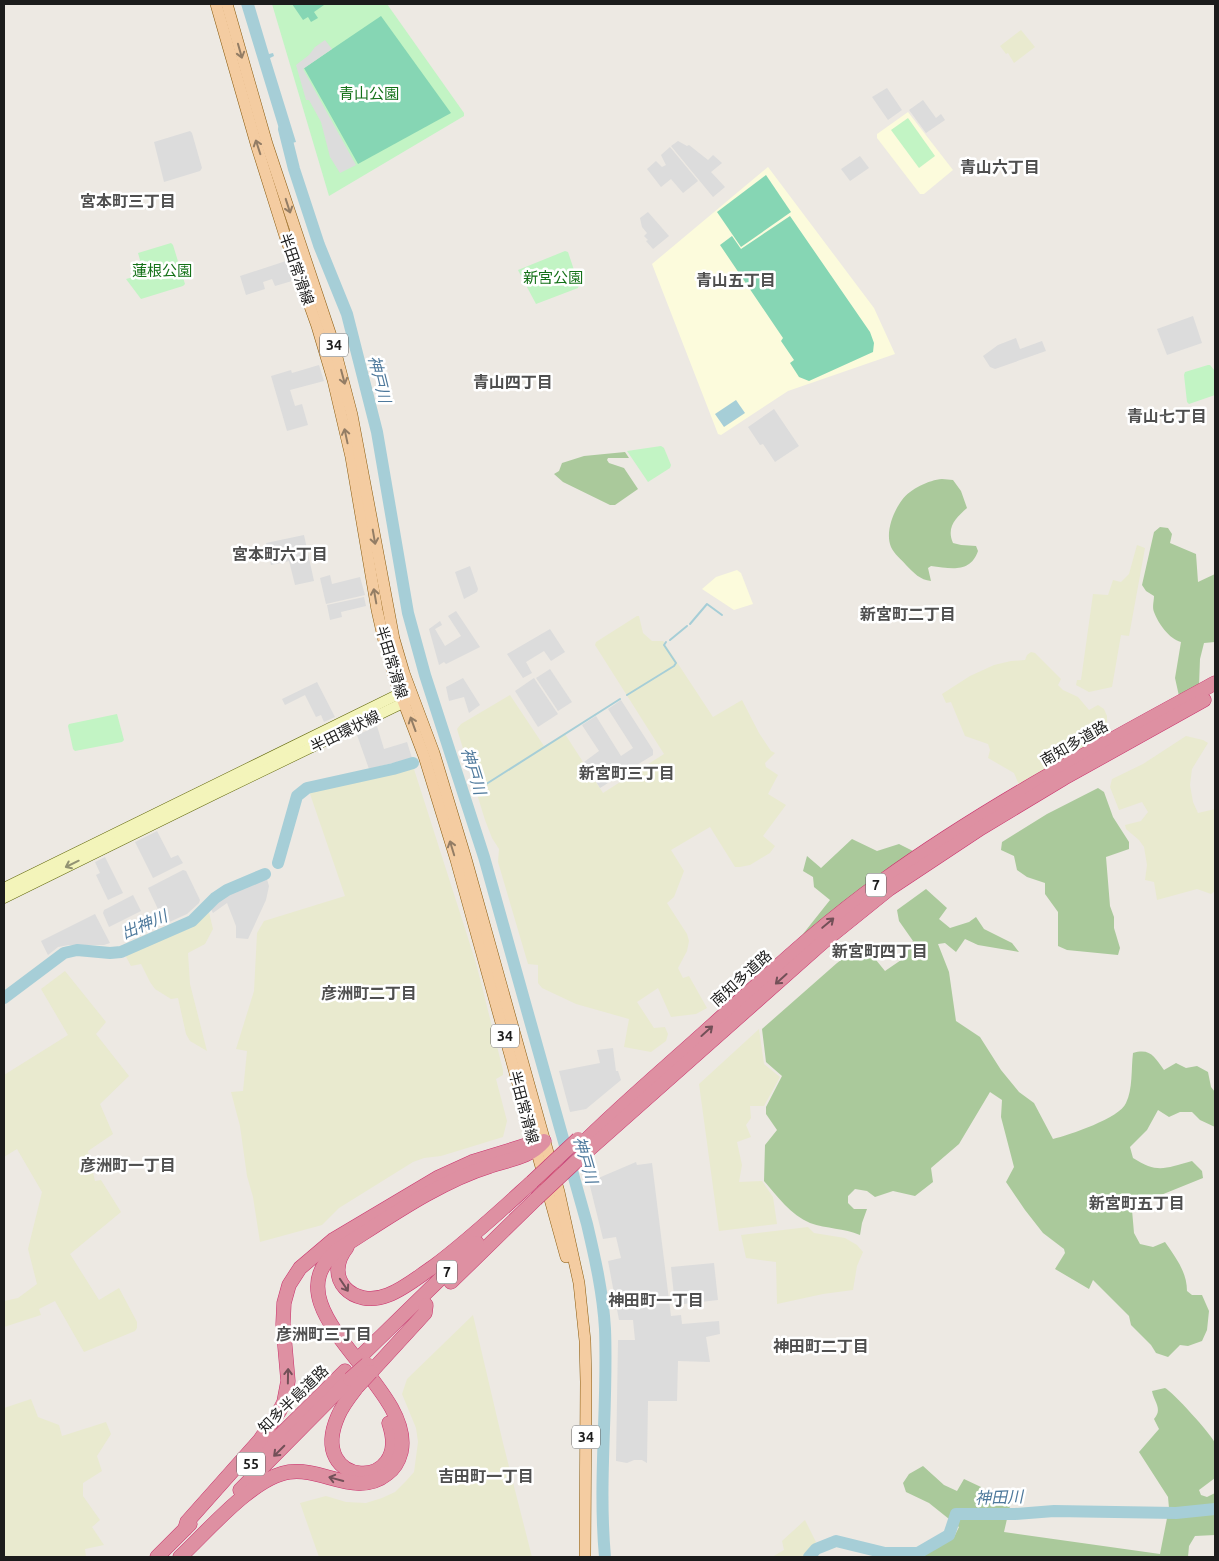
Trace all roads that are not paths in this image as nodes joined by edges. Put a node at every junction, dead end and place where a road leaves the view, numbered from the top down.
1 (216, 4) edge
2 (227, 4) edge
3 (1215, 683) edge
4 (1215, 694) edge
5 (406, 696) junction
6 (4, 888) edge
7 (4, 898) edge
8 (583, 1144) junction
9 (538, 1145) junction
10 (534, 1190) junction
11 (351, 1242) junction
12 (324, 1248) junction
13 (367, 1364) junction
14 (351, 1379) junction
15 (185, 1530) junction
16 (158, 1557) edge
17 (172, 1557) edge
18 (180, 1557) edge
19 (586, 1557) edge

5 -> 1 main road, 半田常滑線 / 34
2 -> 5 main road, 半田常滑線 / 34
8 -> 3 highway, 南知多道路 / 7
4 -> 8 highway, 南知多道路 / 7
5 - 6 main road, 半田環状線
5 -> 7 main road, 半田環状線
5 - 9 main road, 半田常滑線 / 34
8 - 10 highway, 南知多道路 / 7
9 - 11 highway
9 - 12 highway
9 - 19 main road, 半田常滑線 / 34
11 -> 10 highway
10 - 13 highway, 南知多道路 / 7
10 - 13 highway, 南知多道路 / 7
11 -> 18 highway
12 - 14 highway
15 -> 12 highway
13 - 14 highway, 南知多道路 / 7
13 - 14 highway, bridge
14 - 15 highway, 知多半島道路 / 55
14 -> 17 highway, 知多半島道路 / 55
15 - 16 highway, 知多半島道路 / 55

